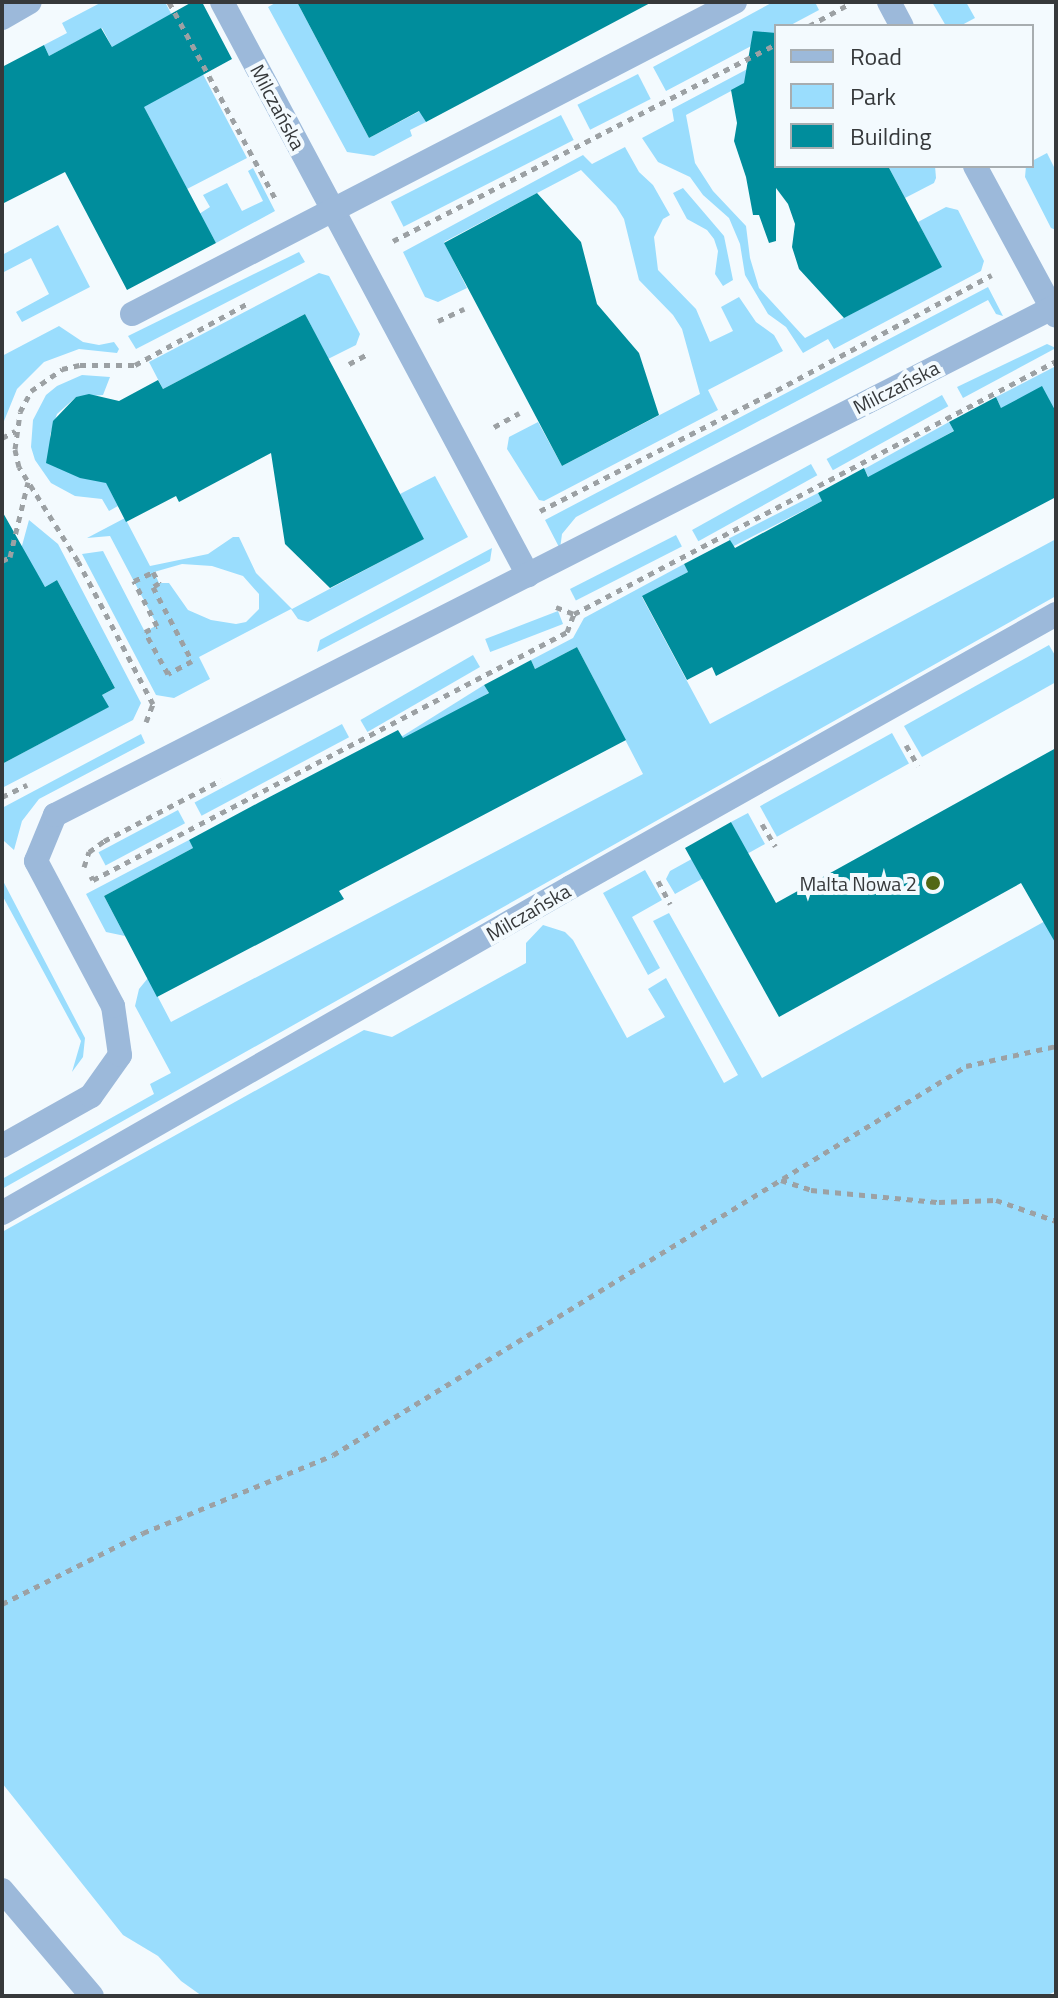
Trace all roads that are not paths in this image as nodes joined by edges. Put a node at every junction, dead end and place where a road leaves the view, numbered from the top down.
1 (30, 2) edge
2 (222, 2) edge
3 (735, 2) edge
4 (889, 2) edge
5 (2, 18) edge
6 (901, 24) edge
7 (976, 168) edge
8 (334, 212) junction
9 (1054, 310) edge
10 (132, 314) dead end
11 (528, 575) junction
12 (1056, 614) edge
13 (2, 1146) edge
14 (2, 1213) edge
15 (2, 1890) edge
16 (92, 1996) edge

1 - 5 street
2 - 8 street, Milczańska
3 - 8 street
4 - 6 street
7 - 9 street, Milczańska
8 - 10 street
8 - 11 street, Milczańska
9 - 11 street, Milczańska
11 - 13 street, Milczańska
12 - 14 street, Milczańska
15 - 16 street

